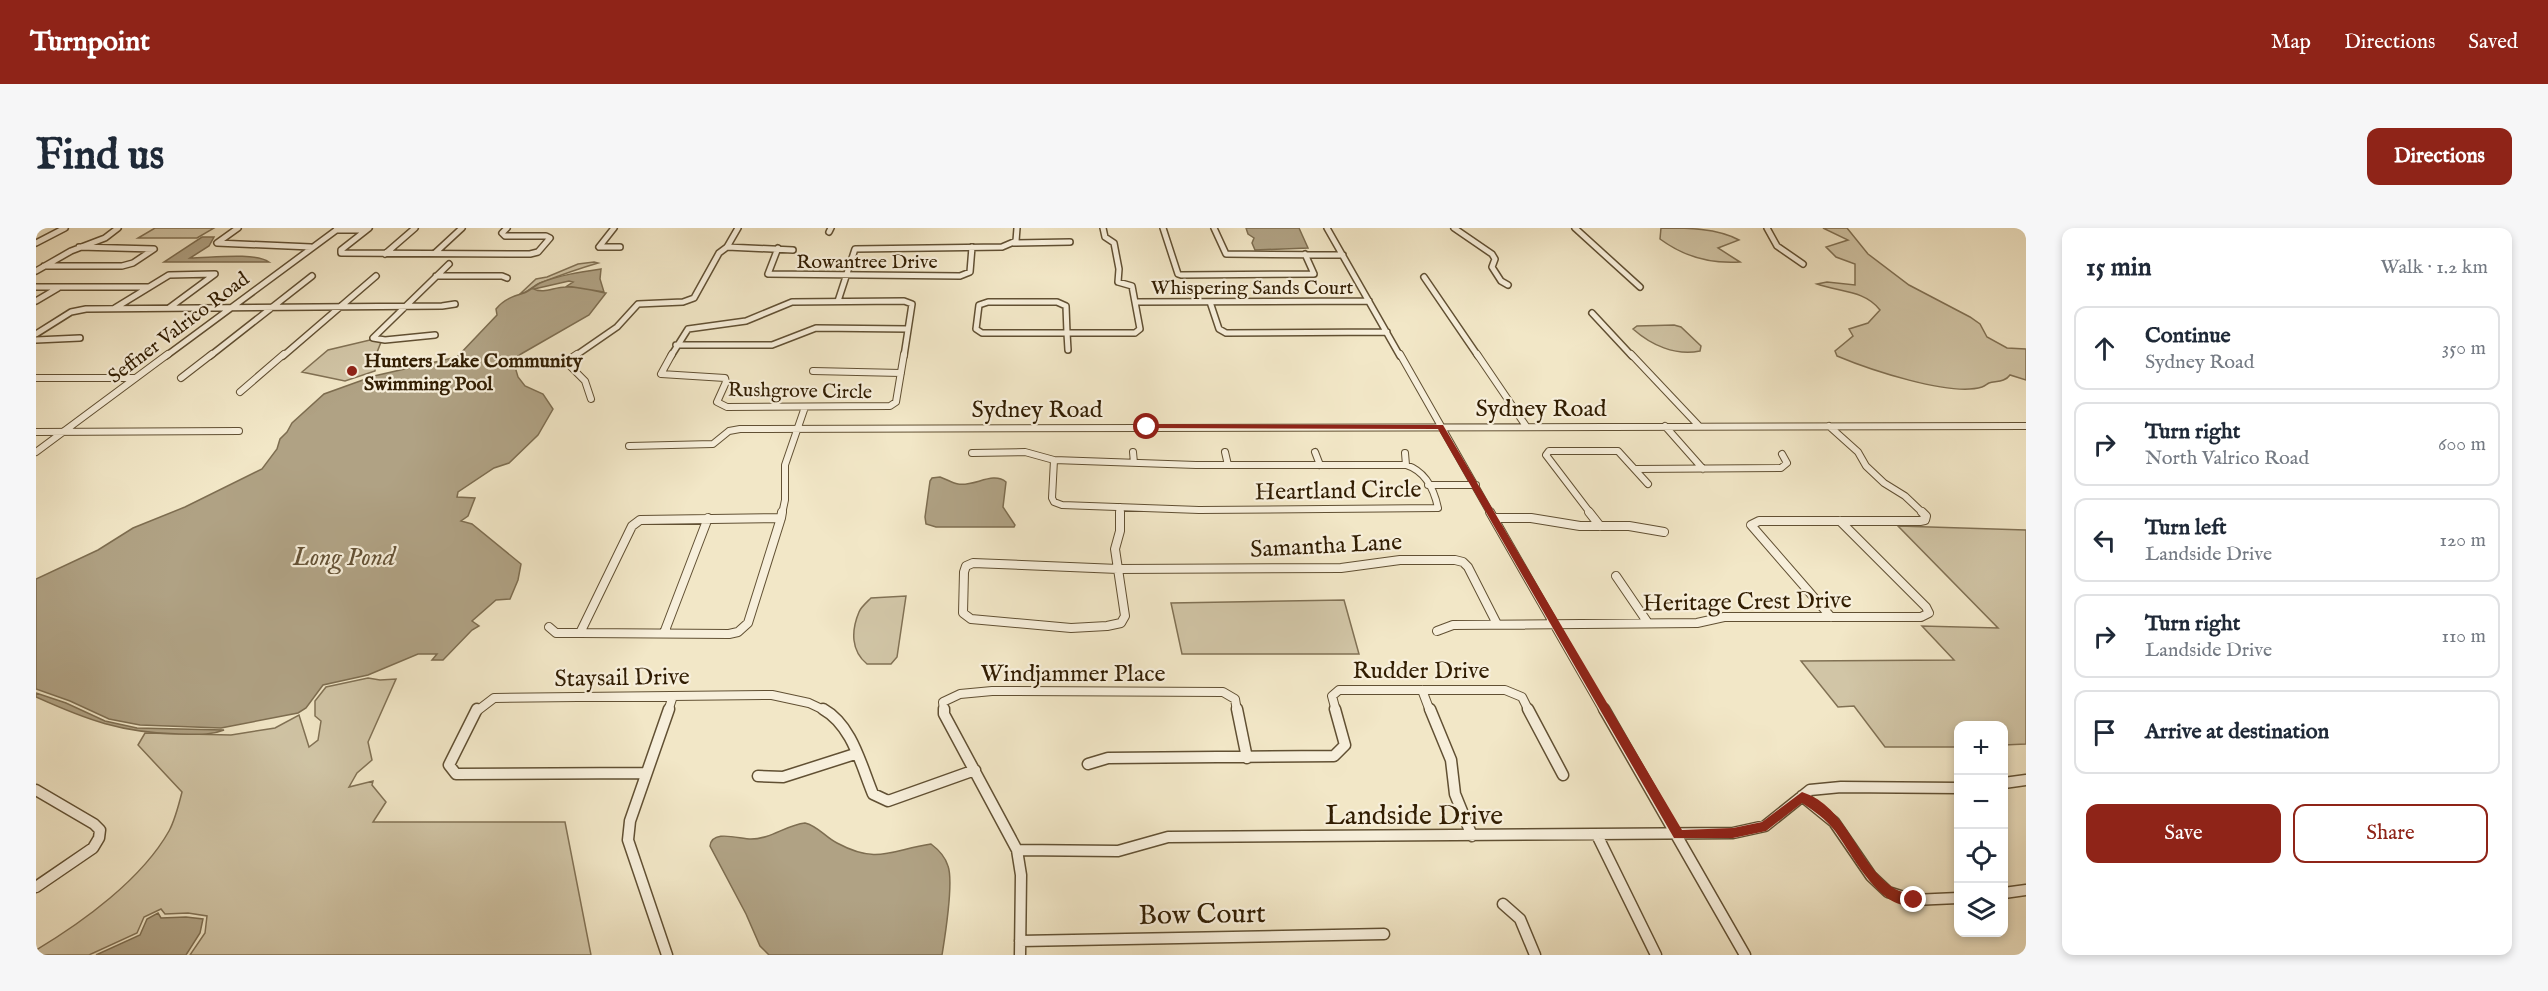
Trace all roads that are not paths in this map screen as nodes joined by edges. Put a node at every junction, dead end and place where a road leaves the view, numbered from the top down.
1 (65, 228) edge
2 (118, 228) edge
3 (238, 228) edge
4 (416, 228) edge
5 (462, 228) edge
6 (507, 228) edge
7 (614, 228) edge
8 (738, 228) edge
9 (1017, 228) edge
10 (1103, 228) edge
11 (1163, 228) edge
12 (1214, 228) edge
13 (1327, 228) edge
14 (1454, 228) edge
15 (1575, 228) edge
16 (1767, 228) edge
17 (337, 229) edge
18 (368, 229) edge
19 (1070, 242) dead end
20 (36, 243) edge
21 (1014, 243) junction
22 (312, 247) junction
23 (620, 247) dead end
24 (727, 247) junction
25 (972, 247) junction
26 (79, 248) junction
27 (778, 248) junction
28 (793, 249) dead end
29 (435, 253) junction
30 (1342, 253) junction
31 (385, 254) junction
32 (1307, 254) junction
33 (449, 264) dead end
34 (1803, 264) dead end
35 (44, 266) junction
36 (36, 271) edge
37 (312, 276) dead end
38 (376, 276) dead end
39 (436, 276) junction
40 (845, 276) junction
41 (1424, 277) dead end
42 (507, 278) dead end
43 (1508, 285) dead end
44 (36, 287) edge
45 (59, 287) junction
46 (148, 287) junction
47 (1640, 287) dead end
48 (36, 301) edge
49 (838, 301) junction
50 (1369, 301) junction
51 (1135, 302) junction
52 (1210, 302) junction
53 (455, 304) dead end
54 (405, 306) junction
55 (231, 307) junction
56 (269, 307) junction
57 (339, 307) junction
58 (114, 309) junction
59 (169, 309) junction
60 (1592, 313) dead end
61 (908, 329) junction
62 (1387, 332) junction
63 (1067, 333) junction
64 (36, 334) edge
65 (435, 335) dead end
66 (80, 338) dead end
67 (36, 340) edge
68 (676, 345) junction
69 (1068, 350) dead end
70 (813, 371) dead end
71 (901, 373) junction
72 (36, 378) edge
73 (135, 378) junction
74 (181, 378) dead end
75 (240, 392) dead end
76 (591, 399) dead end
77 (805, 407) junction
78 (1440, 426) junction
79 (1526, 426) junction
80 (1665, 426) junction
81 (1699, 426) junction
82 (1829, 426) junction
83 (2026, 426) edge
84 (797, 429) junction
85 (239, 431) dead end
86 (36, 432) edge
87 (62, 432) junction
88 (629, 446) dead end
89 (36, 452) edge
90 (1133, 452) dead end
91 (1225, 452) dead end
92 (1315, 452) dead end
93 (972, 453) dead end
94 (1405, 453) dead end
95 (1782, 453) dead end
96 (1054, 460) junction
97 (1134, 463) junction
98 (1228, 465) junction
99 (1320, 465) junction
100 (1406, 465) junction
101 (1635, 469) junction
102 (1703, 469) junction
103 (1648, 484) dead end
104 (1429, 487) junction
105 (1477, 487) junction
106 (1120, 507) junction
107 (708, 518) junction
108 (781, 518) junction
109 (1496, 518) junction
110 (1840, 521) junction
111 (1600, 526) junction
112 (1664, 532) dead end
113 (1119, 568) junction
114 (1616, 576) dead end
115 (1831, 617) junction
116 (1555, 623) junction
117 (1648, 623) junction
118 (1497, 624) junction
119 (549, 627) dead end
120 (1437, 631) dead end
121 (580, 633) junction
122 (664, 633) junction
123 (1422, 690) junction
124 (673, 696) junction
125 (855, 754) junction
126 (1247, 758) junction
127 (1088, 764) dead end
128 (975, 770) junction
129 (646, 773) junction
130 (1563, 774) dead end
131 (758, 776) dead end
132 (2026, 780) edge
133 (2008, 782) edge
134 (1954, 788) edge
135 (36, 790) edge
136 (1802, 796) junction
137 (1597, 835) junction
138 (1678, 835) junction
139 (1472, 836) junction
140 (1017, 850) junction
141 (36, 887) edge
142 (2026, 890) edge
143 (2008, 892) edge
144 (1954, 898) edge
145 (1503, 904) dead end
146 (1384, 934) dead end
147 (1020, 941) junction
148 (667, 955) edge
149 (1020, 955) edge
150 (1535, 955) edge
151 (1656, 955) edge
152 (1745, 955) edge

1 - 20 street
2 - 26 street
3 - 22 street
4 - 31 street
5 - 29 street
6 - 29 street
7 - 23 street
8 - 24 street
9 - 21 street
10 - 51 street
11 - 32 street
12 - 32 street
13 - 30 street
14 - 43 street
15 - 47 street
16 - 34 street
17 - 18 street
17 - 22 street, Seffner Valrico Road
18 - 31 street
19 - 21 street
21 - 25 street
22 - 55 street, Seffner Valrico Road
24 - 27 street
24 - 76 street
25 - 40 street
25 - 40 street, Rowantree Drive
26 - 35 street
26 - 35 street
27 - 28 street
27 - 40 street, Rowantree Drive
29 - 31 street
30 - 32 street
30 - 50 street
33 - 39 street
35 - 36 street
37 - 56 street
38 - 57 street
39 - 42 street
39 - 54 street
40 - 49 street
41 - 79 street
44 - 45 street
45 - 46 street
45 - 48 street
46 - 58 street
46 - 59 street
49 - 61 street, Rushgrove Circle
49 - 68 street, Rushgrove Circle
50 - 52 street, Whispering Sands Court
50 - 62 street
51 - 52 street, Whispering Sands Court
51 - 63 street
52 - 62 street
53 - 54 street
54 - 57 street
54 - 65 street
55 - 56 street
55 - 59 street
55 - 73 street, Seffner Valrico Road
56 - 57 street
56 - 74 street
57 - 75 street
58 - 59 street
58 - 64 street
60 - 81 street
61 - 68 street
61 - 71 street, Rushgrove Circle
62 - 78 street
63 - 63 street
63 - 69 street
66 - 67 street
68 - 77 street, Rushgrove Circle
70 - 71 street
71 - 77 street, Rushgrove Circle
72 - 73 street
73 - 87 street, Seffner Valrico Road
77 - 84 street
78 - 79 street, Sydney Road
78 - 84 street, Sydney Road
78 - 105 street
79 - 80 street, Sydney Road
80 - 81 street, Sydney Road
80 - 102 street
81 - 82 street, Sydney Road
82 - 83 street, Sydney Road
82 - 110 street
84 - 88 street, Sydney Road
84 - 108 street
85 - 87 street
86 - 87 street
87 - 89 street, Seffner Valrico Road
90 - 97 street
91 - 98 street
92 - 99 street
93 - 96 street
94 - 100 street
95 - 102 street
96 - 97 street, Heartland Circle
96 - 106 street, Heartland Circle
97 - 98 street, Heartland Circle
98 - 99 street, Heartland Circle
99 - 100 street, Heartland Circle
100 - 104 street, Heartland Circle
101 - 102 street
101 - 103 street
101 - 111 street
104 - 105 street
104 - 106 street, Heartland Circle
105 - 109 street
106 - 113 street, Samantha Lane
107 - 108 street
107 - 121 street
107 - 122 street
108 - 122 street
109 - 111 street
109 - 116 street
110 - 115 street
110 - 115 street, Heritage Crest Drive
111 - 112 street
113 - 113 street, Samantha Lane
113 - 118 street, Samantha Lane
114 - 117 street
115 - 117 street, Heritage Crest Drive
116 - 117 street, Heritage Crest Drive
116 - 118 street, Heritage Crest Drive
116 - 138 street
118 - 120 street, Heritage Crest Drive
119 - 121 street
121 - 122 street
123 - 126 street, Rudder Drive
123 - 130 street, Rudder Drive
123 - 139 street
124 - 125 street, Staysail Drive
124 - 129 street
124 - 129 street, Staysail Drive
125 - 128 street, Staysail Drive
125 - 131 street
126 - 127 street, Rudder Drive
126 - 128 street, Windjammer Place
128 - 140 street, Windjammer Place
129 - 148 street
132 - 133 street
134 - 136 street, Landside Drive
135 - 141 street
136 - 138 street, Landside Drive
136 - 144 street
137 - 138 street, Landside Drive
137 - 139 street, Landside Drive
137 - 151 street
138 - 152 street
139 - 140 street, Landside Drive
140 - 147 street, Windjammer Place
142 - 143 street
145 - 150 street
146 - 147 street, Bow Court
147 - 149 street, Windjammer Place

